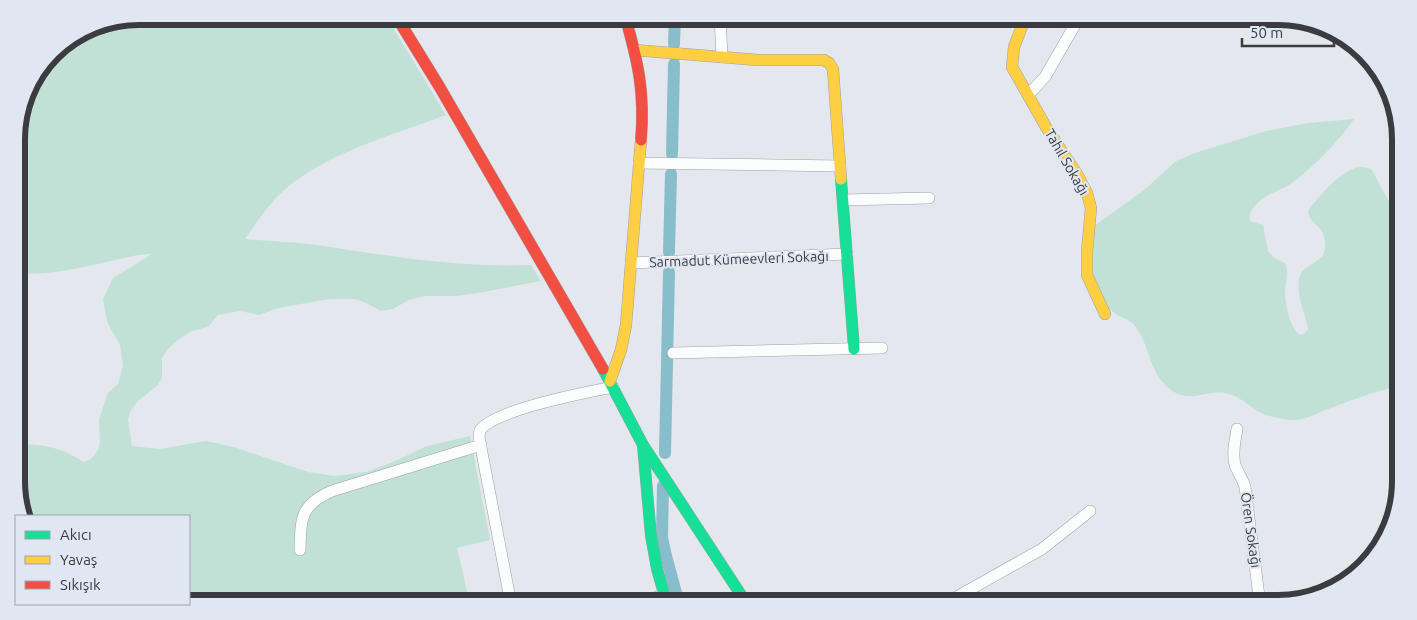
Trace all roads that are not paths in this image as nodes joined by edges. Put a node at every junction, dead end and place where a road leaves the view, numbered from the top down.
1 (402, 25) edge
2 (627, 25) edge
3 (720, 25) edge
4 (1022, 25) edge
5 (1075, 25) edge
6 (634, 50) junction
7 (722, 57) junction
8 (1029, 94) junction
9 (638, 163) junction
10 (840, 166) junction
11 (929, 198) dead end
12 (843, 200) junction
13 (847, 254) junction
14 (631, 264) junction
15 (1105, 314) dead end
16 (882, 348) dead end
17 (854, 349) junction
18 (673, 354) dead end
19 (611, 384) junction
20 (1237, 429) dead end
21 (481, 445) junction
22 (643, 445) junction
23 (1090, 511) dead end
24 (300, 550) dead end
25 (509, 595) edge
26 (665, 595) edge
27 (741, 595) edge
28 (960, 595) edge
29 (1259, 595) edge

1 - 19 street
2 - 6 street, Sarmadut Kümeevleri Sokağı
3 - 7 street
4 - 8 street, Tahıl Sokağı
5 - 8 street
6 - 7 street, Sarmadut Kümeevleri Sokağı
6 - 9 street, Sarmadut Kümeevleri Sokağı
7 - 10 street, Sarmadut Kümeevleri Sokağı
8 - 15 street, Tahıl Sokağı
9 - 10 street
9 - 14 street, Sarmadut Kümeevleri Sokağı
10 - 12 street, Sarmadut Kümeevleri Sokağı
11 - 12 street
12 - 13 street, Sarmadut Kümeevleri Sokağı
13 - 14 street, Sarmadut Kümeevleri Sokağı
13 - 17 street, Sarmadut Kümeevleri Sokağı
14 - 19 street, Sarmadut Kümeevleri Sokağı
16 - 17 street
17 - 18 street
19 - 21 street
19 - 22 street
20 - 29 street, Ören Sokağı
21 - 24 street
21 - 25 street
22 - 26 street
22 - 27 street
23 - 28 street

